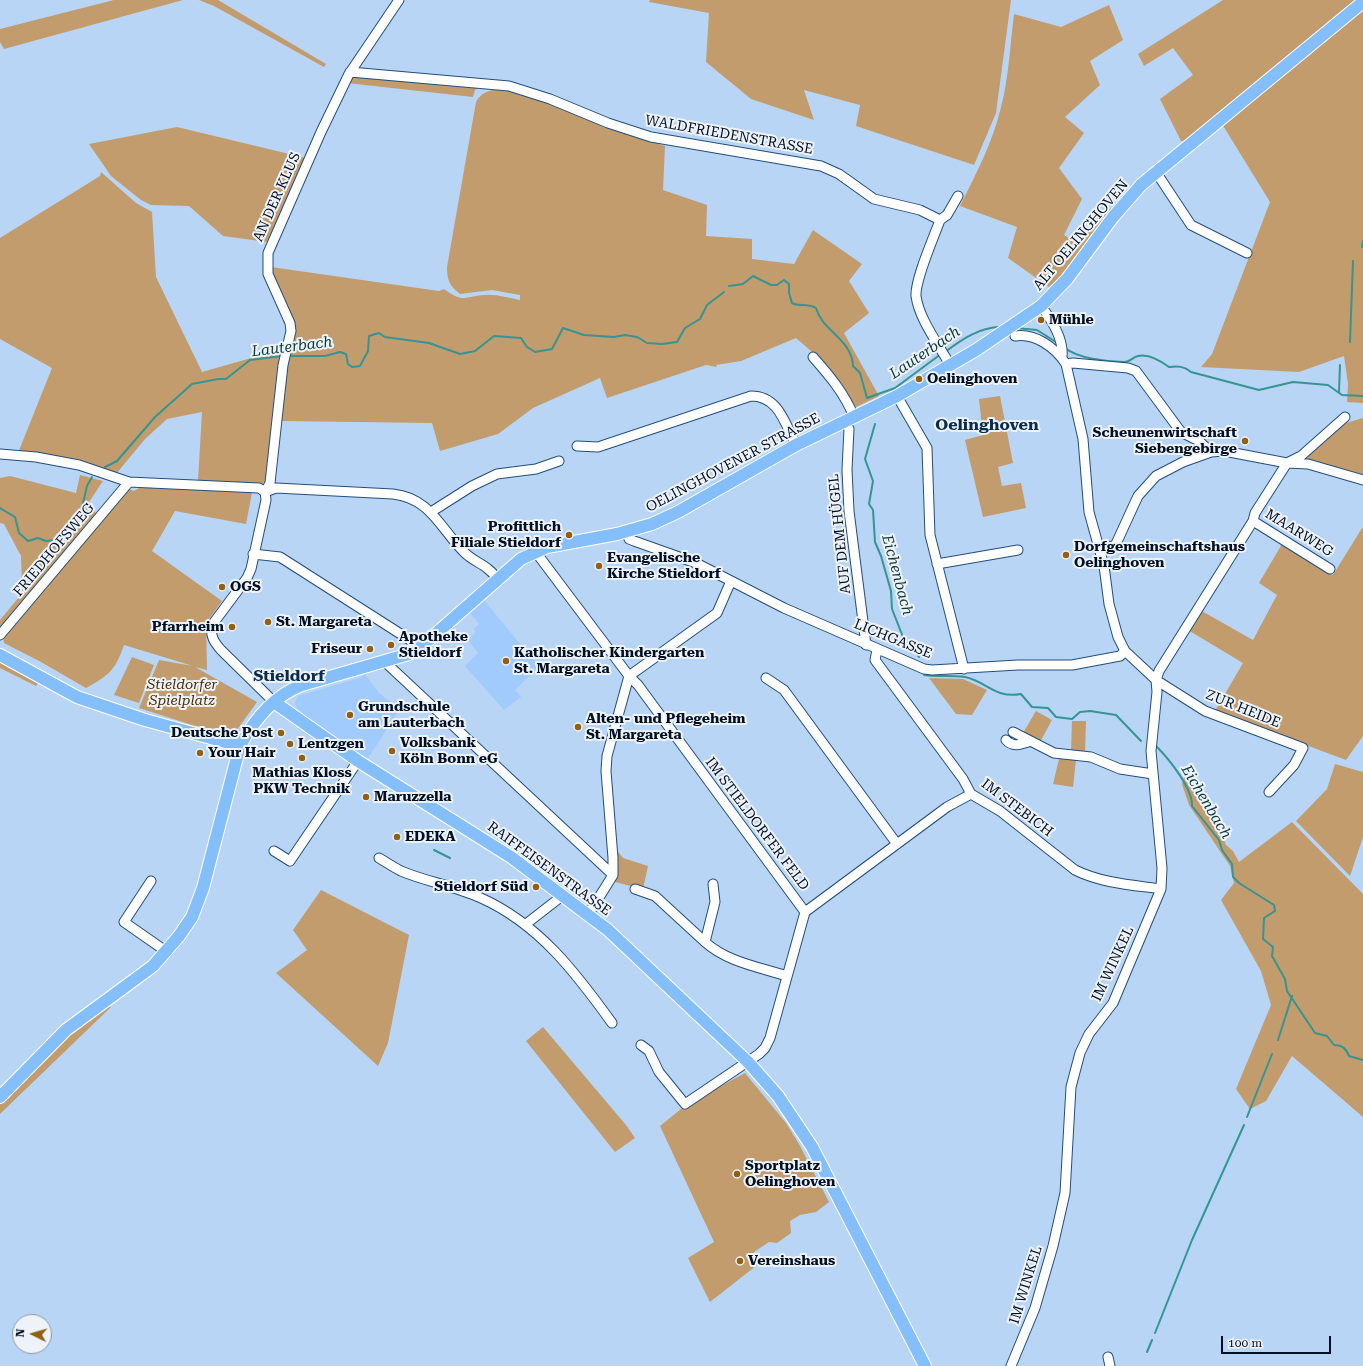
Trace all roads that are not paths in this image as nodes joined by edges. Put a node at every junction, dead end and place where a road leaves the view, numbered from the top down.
1 (399, 0) edge
2 (1363, 2) edge
3 (350, 72) junction
4 (1156, 172) junction
5 (958, 196) dead end
6 (940, 220) junction
7 (1247, 253) dead end
8 (1041, 306) junction
9 (1009, 335) junction
10 (814, 357) dead end
11 (1063, 357) junction
12 (946, 358) junction
13 (897, 396) junction
14 (1344, 417) dead end
15 (850, 419) junction
16 (796, 445) junction
17 (577, 446) dead end
18 (1211, 452) junction
19 (0, 454) edge
20 (559, 462) dead end
21 (1287, 463) junction
22 (1363, 480) edge
23 (129, 482) junction
24 (265, 492) junction
25 (432, 512) junction
26 (1253, 521) junction
27 (627, 532) junction
28 (1100, 548) junction
29 (1018, 550) dead end
30 (536, 551) junction
31 (253, 554) junction
32 (937, 564) junction
33 (1330, 569) dead end
34 (499, 580) junction
35 (731, 581) junction
36 (0, 635) edge
37 (866, 645) junction
38 (421, 647) junction
39 (877, 650) junction
40 (1125, 651) junction
41 (0, 656) edge
42 (385, 662) junction
43 (964, 669) junction
44 (629, 676) junction
45 (766, 678) dead end
46 (1156, 680) junction
47 (274, 702) junction
48 (1013, 732) dead end
49 (1006, 740) dead end
50 (1031, 741) junction
51 (240, 746) junction
52 (358, 760) junction
53 (1153, 774) junction
54 (1269, 792) dead end
55 (971, 794) junction
56 (897, 844) junction
57 (274, 851) dead end
58 (379, 858) dead end
59 (613, 875) junction
60 (151, 881) dead end
61 (713, 884) dead end
62 (635, 889) dead end
63 (1160, 889) junction
64 (562, 896) junction
65 (805, 912) junction
66 (588, 915) junction
67 (526, 924) junction
68 (705, 942) junction
69 (167, 952) junction
70 (786, 976) junction
71 (612, 1023) dead end
72 (641, 1045) dead end
73 (748, 1062) junction
74 (0, 1097) edge
75 (925, 1366) edge
76 (1011, 1366) edge

1 - 3 street, AN DER KLUS
2 - 4 main road, ALT OELINGHOVEN
3 - 6 street, WALDFRIEDENSTRASSE
3 - 24 street, AN DER KLUS
4 - 7 street
4 - 8 main road, ALT OELINGHOVEN
5 - 6 street
6 - 12 street
8 - 9 main road, ALT OELINGHOVEN
8 - 11 street, ZUR HEIDE
9 - 11 street
9 - 12 main road, ALT OELINGHOVEN
10 - 15 street, AUF DEM HÜGEL
11 - 18 street
11 - 28 street, ZUR HEIDE
12 - 13 main road, ALT OELINGHOVEN
13 - 15 main road, ALT OELINGHOVEN
13 - 32 street
14 - 21 street
15 - 16 main road, OELINGHOVENER STRASSE
15 - 37 street, AUF DEM HÜGEL
16 - 17 street
16 - 27 main road, OELINGHOVENER STRASSE
18 - 21 street
18 - 28 street
19 - 23 street
20 - 25 street
21 - 22 street
21 - 26 street
23 - 24 street
23 - 36 street, FRIEDHOFSWEG
24 - 25 street
24 - 31 street, AN DER KLUS
25 - 34 street
26 - 33 street, MAARWEG
26 - 46 street
27 - 30 main road, OELINGHOVENER STRASSE
27 - 35 street, LICHGASSE
28 - 40 street, ZUR HEIDE
29 - 32 street
30 - 34 main road, OELINGHOVENER STRASSE
30 - 44 street, IM STIELDORFER FELD
31 - 38 street
31 - 47 street, AN DER KLUS
32 - 43 street
34 - 38 main road, OELINGHOVENER STRASSE
35 - 37 street, LICHGASSE
35 - 44 street
37 - 39 street, LICHGASSE
38 - 42 main road, OELINGHOVENER STRASSE
39 - 43 street, LICHGASSE
39 - 55 street, IM STEBICH
40 - 43 street, LICHGASSE
40 - 46 street, ZUR HEIDE
41 - 51 main road
42 - 47 main road, OELINGHOVENER STRASSE
42 - 59 street
44 - 59 street
44 - 65 street, IM STIELDORFER FELD
45 - 56 street
46 - 53 street, IM WINKEL
46 - 54 street, ZUR HEIDE
47 - 51 main road, OELINGHOVENER STRASSE
47 - 52 main road, RAIFFEISENSTRASSE
48 - 50 street
49 - 50 street
50 - 53 street
51 - 69 main road, OELINGHOVENER STRASSE
52 - 57 street
52 - 64 main road, RAIFFEISENSTRASSE
53 - 63 street, IM WINKEL
55 - 56 street
55 - 63 street, IM STEBICH
56 - 65 street
58 - 67 street
59 - 66 street
60 - 69 street
61 - 68 street
62 - 68 street
63 - 76 street, IM WINKEL
64 - 66 main road, RAIFFEISENSTRASSE
64 - 67 street
65 - 70 street
66 - 73 main road, RAIFFEISENSTRASSE
67 - 71 street
68 - 70 street
69 - 74 main road, OELINGHOVENER STRASSE
70 - 73 street
72 - 73 street
73 - 75 main road, RAIFFEISENSTRASSE

